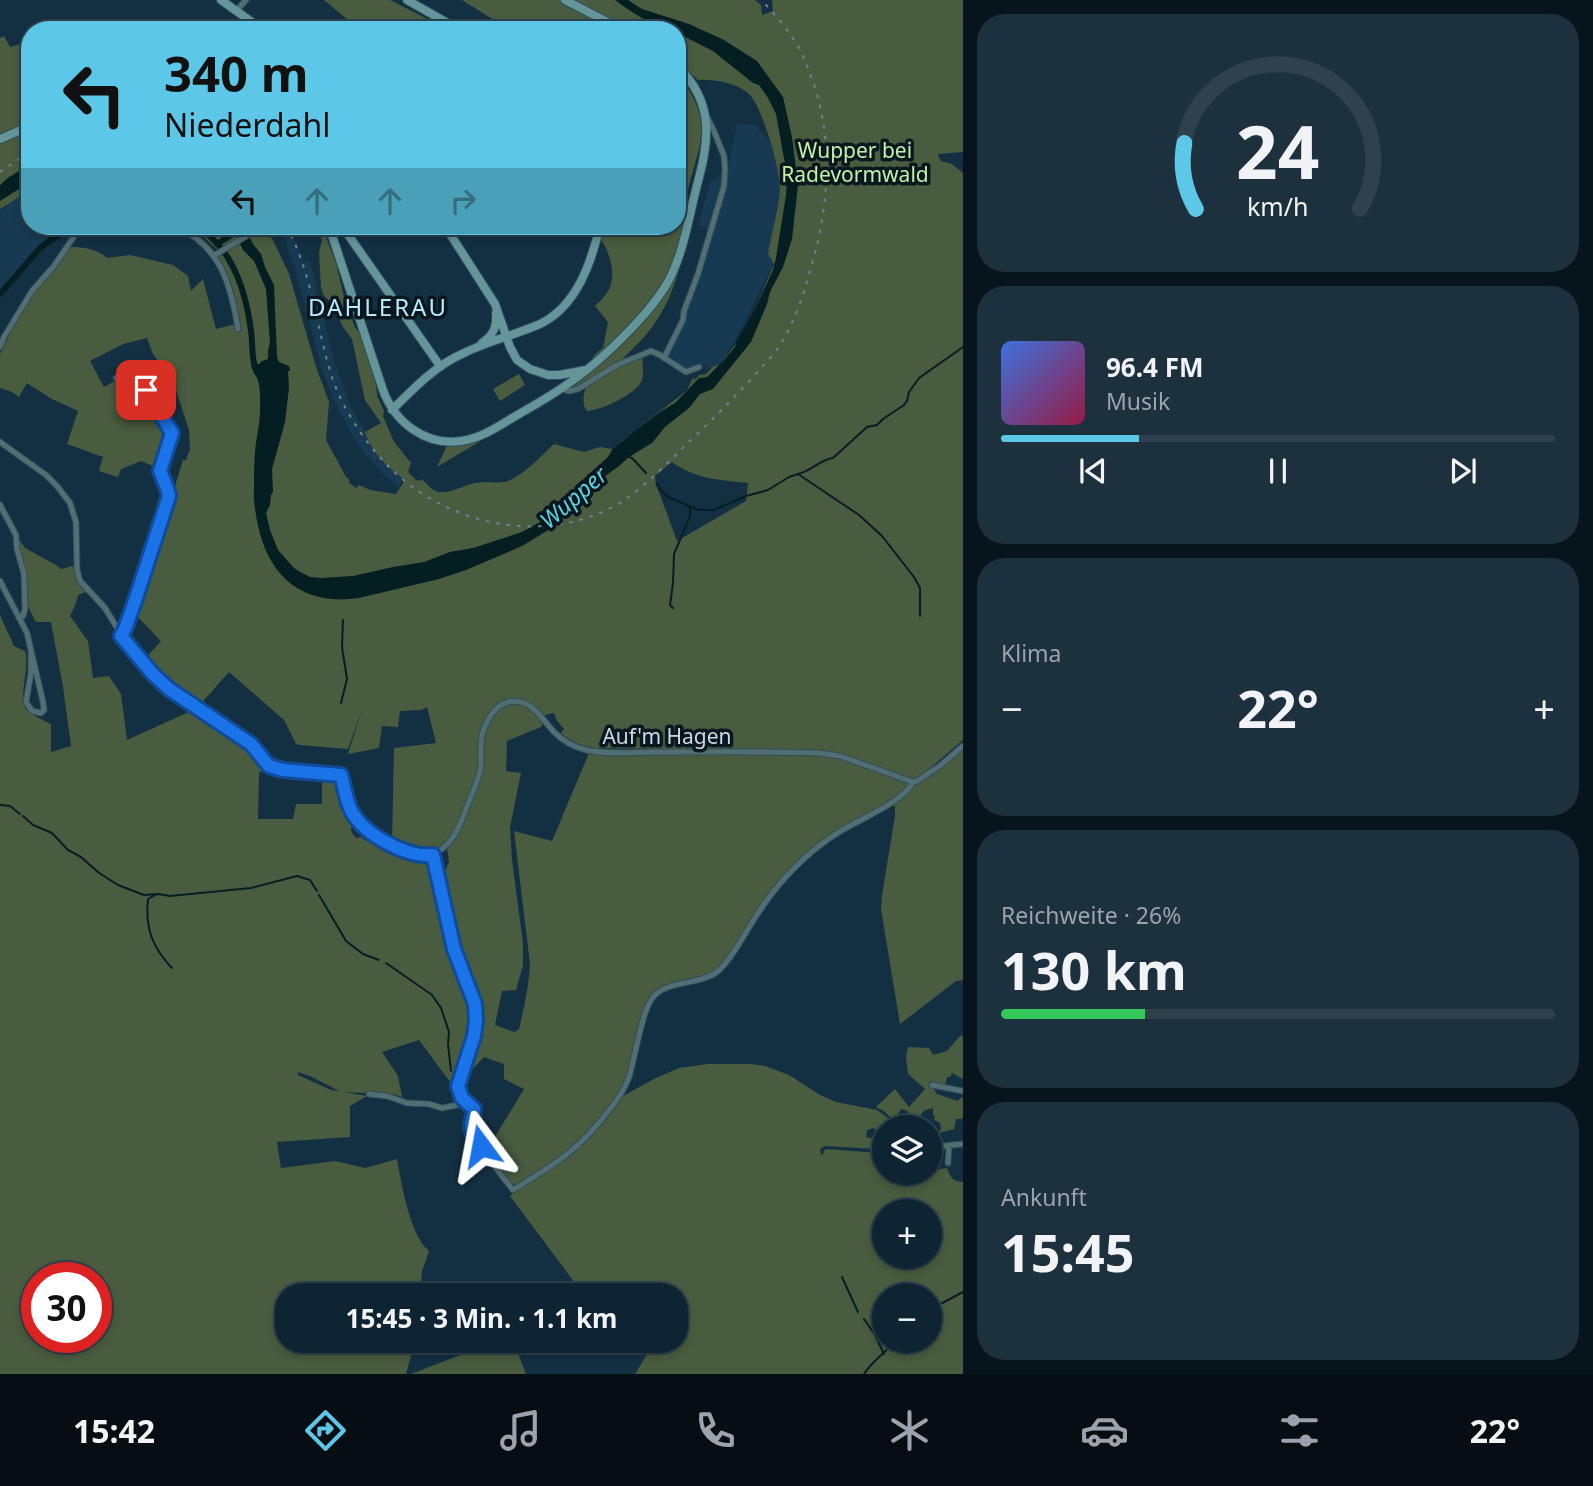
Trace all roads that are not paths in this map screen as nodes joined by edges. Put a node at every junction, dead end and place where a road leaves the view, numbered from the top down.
1 (221, 0) edge
2 (246, 0) edge
3 (407, 0) edge
4 (565, 0) edge
5 (236, 11) junction
6 (250, 21) edge
7 (444, 21) edge
8 (606, 21) edge
9 (686, 76) edge
10 (706, 117) junction
11 (21, 130) edge
12 (0, 139) edge
13 (686, 227) edge
14 (75, 235) edge
15 (191, 235) edge
16 (248, 235) edge
17 (332, 235) edge
18 (348, 235) edge
19 (451, 235) edge
20 (597, 235) edge
21 (684, 235) edge
22 (216, 254) junction
23 (495, 304) junction
24 (238, 329) dead end
25 (506, 337) junction
26 (0, 347) edge
27 (477, 347) junction
28 (664, 358) junction
29 (440, 366) junction
30 (699, 367) dead end
31 (589, 369) junction
32 (116, 378) dead end
33 (562, 389) junction
34 (392, 410) junction
35 (0, 442) edge
36 (0, 505) edge
37 (0, 580) edge
38 (20, 618) junction
39 (121, 636) junction
40 (31, 653) junction
41 (963, 746) edge
42 (914, 782) junction
43 (433, 855) junction
44 (932, 1085) dead end
45 (963, 1091) edge
46 (369, 1094) dead end
47 (467, 1103) junction
48 (963, 1144) edge
49 (942, 1146) edge
50 (949, 1146) junction
51 (948, 1163) dead end

1 - 5 main road
2 - 5 street
3 - 7 main road
4 - 8 main road
5 - 6 main road
9 - 10 main road
10 - 13 main road
10 - 28 street
11 - 12 main road
14 - 26 street
15 - 22 street
16 - 22 street
17 - 34 main road
18 - 29 main road
19 - 23 main road
20 - 25 main road
21 - 31 main road
22 - 24 street
23 - 25 main road
23 - 27 main road
25 - 27 main road
25 - 31 main road
27 - 29 main road
28 - 30 street
28 - 33 street
29 - 34 main road
31 - 33 main road
32 - 39 street
33 - 34 main road
35 - 39 street
36 - 38 street
37 - 38 street
38 - 40 street
39 - 43 street
40 - 40 street
41 - 42 street
42 - 43 street, Auf'm Hagen
42 - 47 street
43 - 47 street
44 - 45 street
46 - 47 street
48 - 50 street
49 - 50 street
50 - 51 street

